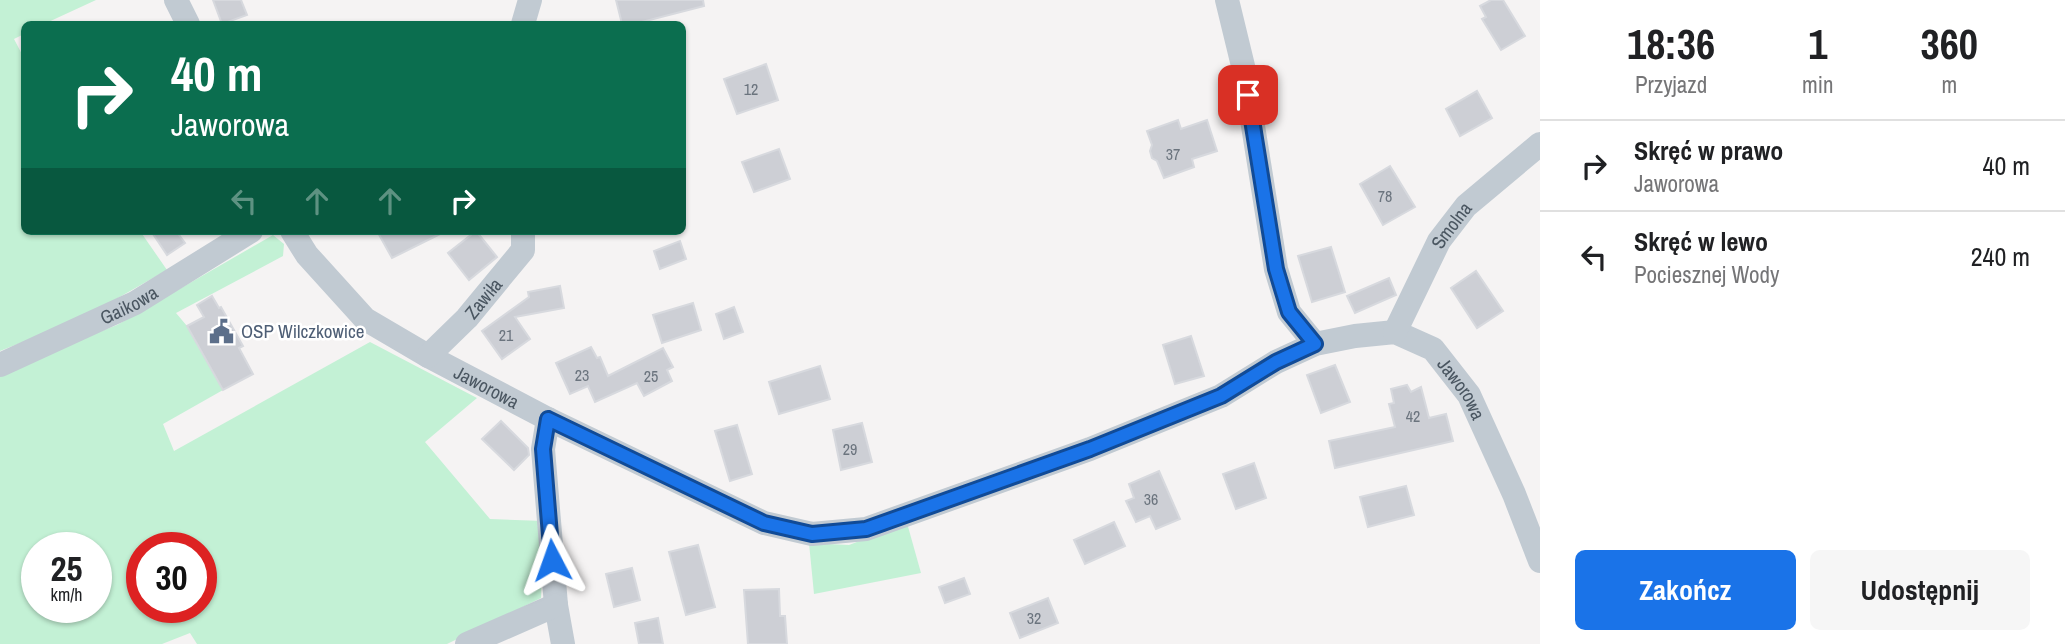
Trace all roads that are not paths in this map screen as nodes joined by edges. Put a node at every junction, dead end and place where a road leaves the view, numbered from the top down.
1 (176, 0) edge
2 (530, 0) edge
3 (1227, 0) edge
4 (186, 21) edge
5 (524, 21) edge
6 (1540, 144) edge
7 (245, 235) edge
8 (294, 235) edge
9 (523, 235) edge
10 (1395, 332) junction
11 (1315, 344) junction
12 (428, 356) junction
13 (0, 365) edge
14 (548, 419) junction
15 (1540, 561) edge
16 (556, 606) junction
17 (467, 644) edge
18 (563, 644) edge

1 - 4 street
2 - 5 street
3 - 11 street
6 - 10 street, Smolna
7 - 13 street, Gaikowa
8 - 12 street, Jaworowa
9 - 12 street, Zawiła
10 - 11 street, Jaworowa
10 - 15 street, Jaworowa
11 - 14 street, Jaworowa
12 - 14 street, Jaworowa
14 - 16 street
16 - 17 street
16 - 18 street

